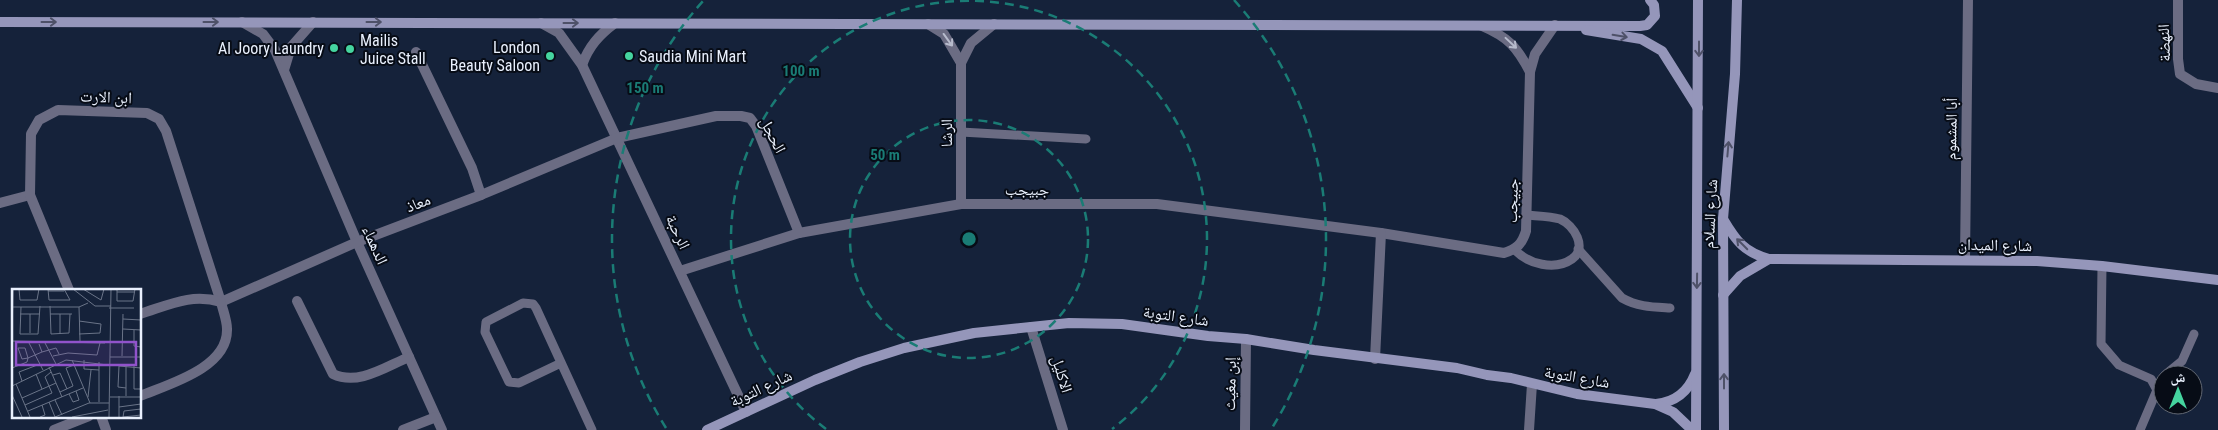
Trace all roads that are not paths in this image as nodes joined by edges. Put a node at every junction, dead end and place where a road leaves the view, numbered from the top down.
1 (1650, 0) edge
2 (1698, 0) edge
3 (1737, 0) edge
4 (1968, 0) edge
5 (2178, 0) edge
6 (0, 22) edge
7 (242, 22) junction
8 (314, 22) junction
9 (541, 23) junction
10 (615, 23) junction
11 (928, 24) junction
12 (994, 24) junction
13 (1481, 25) junction
14 (1555, 25) junction
15 (416, 52) dead end
16 (961, 63) junction
17 (582, 65) junction
18 (284, 70) junction
19 (1530, 72) junction
20 (2218, 88) edge
21 (1699, 110) junction
22 (961, 132) junction
23 (617, 138) junction
24 (1086, 139) dead end
25 (30, 195) junction
26 (481, 195) junction
27 (0, 203) edge
28 (961, 204) junction
29 (1526, 215) junction
30 (1723, 219) junction
31 (799, 233) junction
32 (1381, 233) junction
33 (357, 242) junction
34 (1578, 249) junction
35 (1515, 250) junction
36 (1769, 259) junction
37 (1965, 259) junction
38 (2102, 266) junction
39 (680, 271) junction
40 (2218, 280) edge
41 (69, 289) edge
42 (1723, 295) junction
43 (297, 300) dead end
44 (222, 302) junction
45 (1670, 308) dead end
46 (141, 314) edge
47 (1032, 327) junction
48 (2194, 334) dead end
49 (1246, 338) junction
50 (409, 357) junction
51 (1375, 358) junction
52 (561, 363) junction
53 (2177, 365) edge
54 (1696, 372) junction
55 (2151, 379) joint
56 (1532, 384) junction
57 (141, 396) edge
58 (1654, 404) junction
59 (746, 412) junction
60 (436, 417) junction
61 (84, 418) edge
62 (102, 418) edge
63 (1061, 429) edge
64 (54, 430) edge
65 (106, 430) edge
66 (403, 430) edge
67 (442, 430) edge
68 (592, 430) edge
69 (707, 430) edge
70 (1245, 430) edge
71 (1529, 430) edge
72 (1694, 430) edge
73 (1724, 430) edge
74 (2140, 430) edge

1 - 14 street
2 -> 21 street, شارع السلام
30 -> 3 street, شارع السلام
4 - 37 street, أبا المشموم
5 - 20 street, النهضة
6 -> 7 street
7 - 8 street
7 - 18 street, الدهماء
8 -> 9 street
8 - 18 street
9 -> 10 street
9 - 17 street, الرحبة
10 - 11 street
10 - 17 street
11 - 12 street
11 -> 16 street
12 - 13 street
12 - 16 street, الرشا
13 - 14 street
13 -> 19 street
14 - 19 street, جبيجب
14 -> 21 street
15 - 26 street
16 - 22 street, الرشا
17 - 23 street, الرحبة
18 - 33 street, الدهماء
19 - 29 street, جبيجب
21 -> 54 street, شارع السلام
22 - 24 lane
22 - 28 street, الرشا
23 - 26 street, معاذ
23 - 31 street, الحجل
23 - 39 street, الرحبة
25 - 27 street
25 - 41 street, ابن الارت
25 - 44 street, ابن الارت
26 - 33 street, معاذ
28 - 31 street, جبيجب
28 - 32 street, جبيجب
29 - 34 lane
29 - 35 street, جبيجب
36 -> 30 street, شارع الميدان
30 - 42 street, شارع السلام
31 - 39 street, جبيجب
32 - 35 street, جبيجب
32 - 51 street
33 - 44 street, معاذ
33 - 50 street, الدهماء
34 - 35 lane
34 - 45 lane
36 - 37 street, شارع الميدان
36 - 42 street
37 - 38 street, شارع الميدان
38 - 40 street, شارع الميدان
38 - 55 lane
39 - 59 street, الرحبة
73 -> 42 street, شارع السلام
43 - 50 street
44 - 46 street
44 - 57 street, ابن الارت
47 - 49 street, شارع التوبة
47 - 59 street, شارع التوبة
47 - 63 street, الاكليل
48 - 53 lane
49 - 51 street, شارع التوبة
49 - 70 street, إبن مغيث
50 - 60 street, الدهماء
51 - 56 street, شارع التوبة
52 - 52 lane
52 - 68 lane
54 - 58 street, شارع التوبة
54 - 72 street, شارع السلام
55 - 74 lane
56 - 58 street, شارع التوبة
56 - 71 street
58 - 72 street, شارع التوبة
59 - 69 street, شارع التوبة
60 - 66 street
60 - 67 street, الدهماء
61 - 64 street
62 - 65 street

